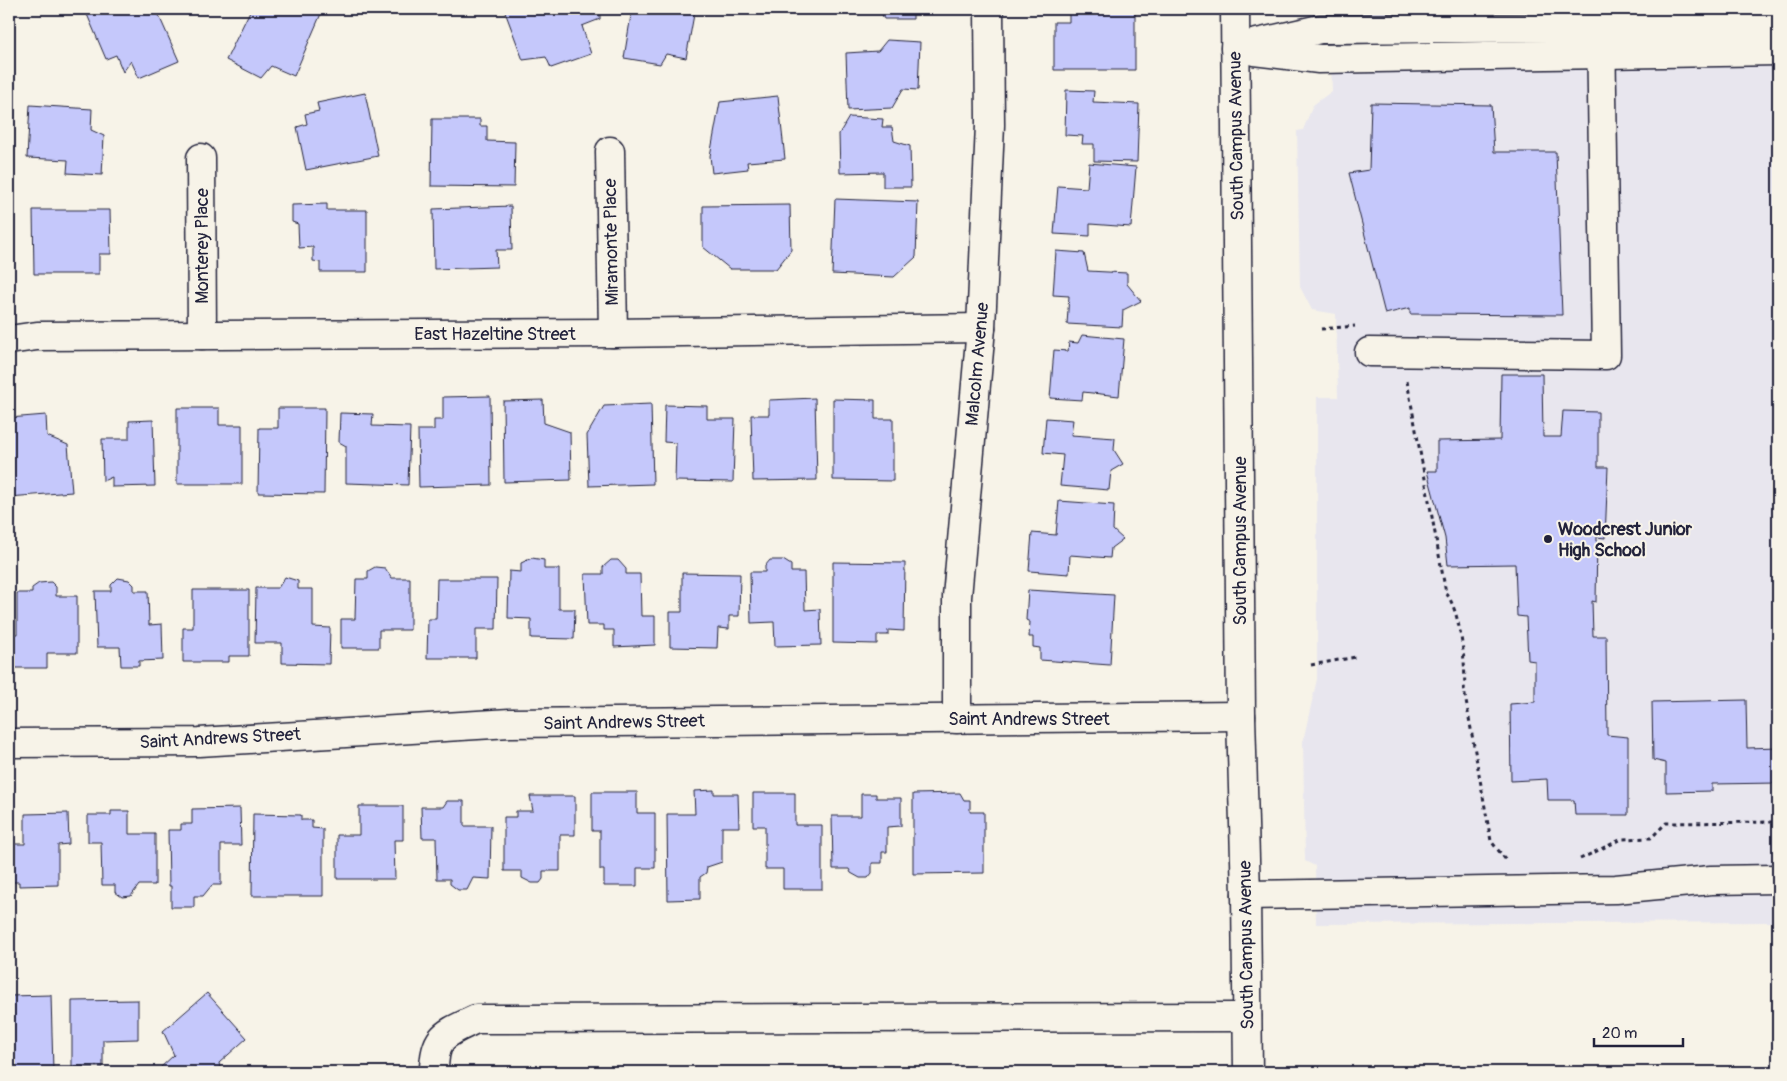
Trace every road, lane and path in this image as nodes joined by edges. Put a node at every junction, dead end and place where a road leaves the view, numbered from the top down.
1 (989, 9) edge
2 (1235, 9) edge
3 (1778, 26) edge
4 (1601, 27) junction
5 (1235, 48) junction
6 (1778, 51) edge
7 (1601, 54) junction
8 (610, 151) dead end
9 (201, 158) dead end
10 (1358, 325) dead end
11 (981, 328) junction
12 (1321, 329) dead end
13 (613, 333) junction
14 (202, 335) junction
15 (9, 340) edge
16 (1369, 352) dead end
17 (1402, 352) junction
18 (1356, 657) dead end
19 (1311, 665) dead end
20 (1241, 716) junction
21 (957, 720) junction
22 (9, 744) edge
23 (1778, 822) edge
24 (1578, 859) dead end
25 (1506, 860) junction
26 (1496, 862) dead end
27 (1514, 863) dead end
28 (1778, 879) edge
29 (1246, 895) junction
30 (1247, 1017) junction
31 (434, 1072) edge
32 (1248, 1072) edge

1 - 11 street, Malcolm Avenue
2 - 5 street, South Campus Avenue
3 - 4 street
4 - 5 street
4 - 7 street
5 - 7 street
5 - 20 street, South Campus Avenue
6 - 7 street
7 - 17 street
8 - 13 street, Miramonte Place
9 - 14 street, Monterey Place
10 - 12 path
11 - 13 street, East Hazeltine Street
11 - 21 street, Malcolm Avenue
13 - 14 street, East Hazeltine Street
14 - 15 street, East Hazeltine Street
16 - 17 street
17 - 25 path
18 - 19 path
20 - 21 street, Saint Andrews Street
20 - 29 street, South Campus Avenue
21 - 22 street, Saint Andrews Street
23 - 24 path
25 - 26 path
25 - 27 path
28 - 29 street
29 - 30 street, South Campus Avenue
30 - 31 street
30 - 32 street, South Campus Avenue

